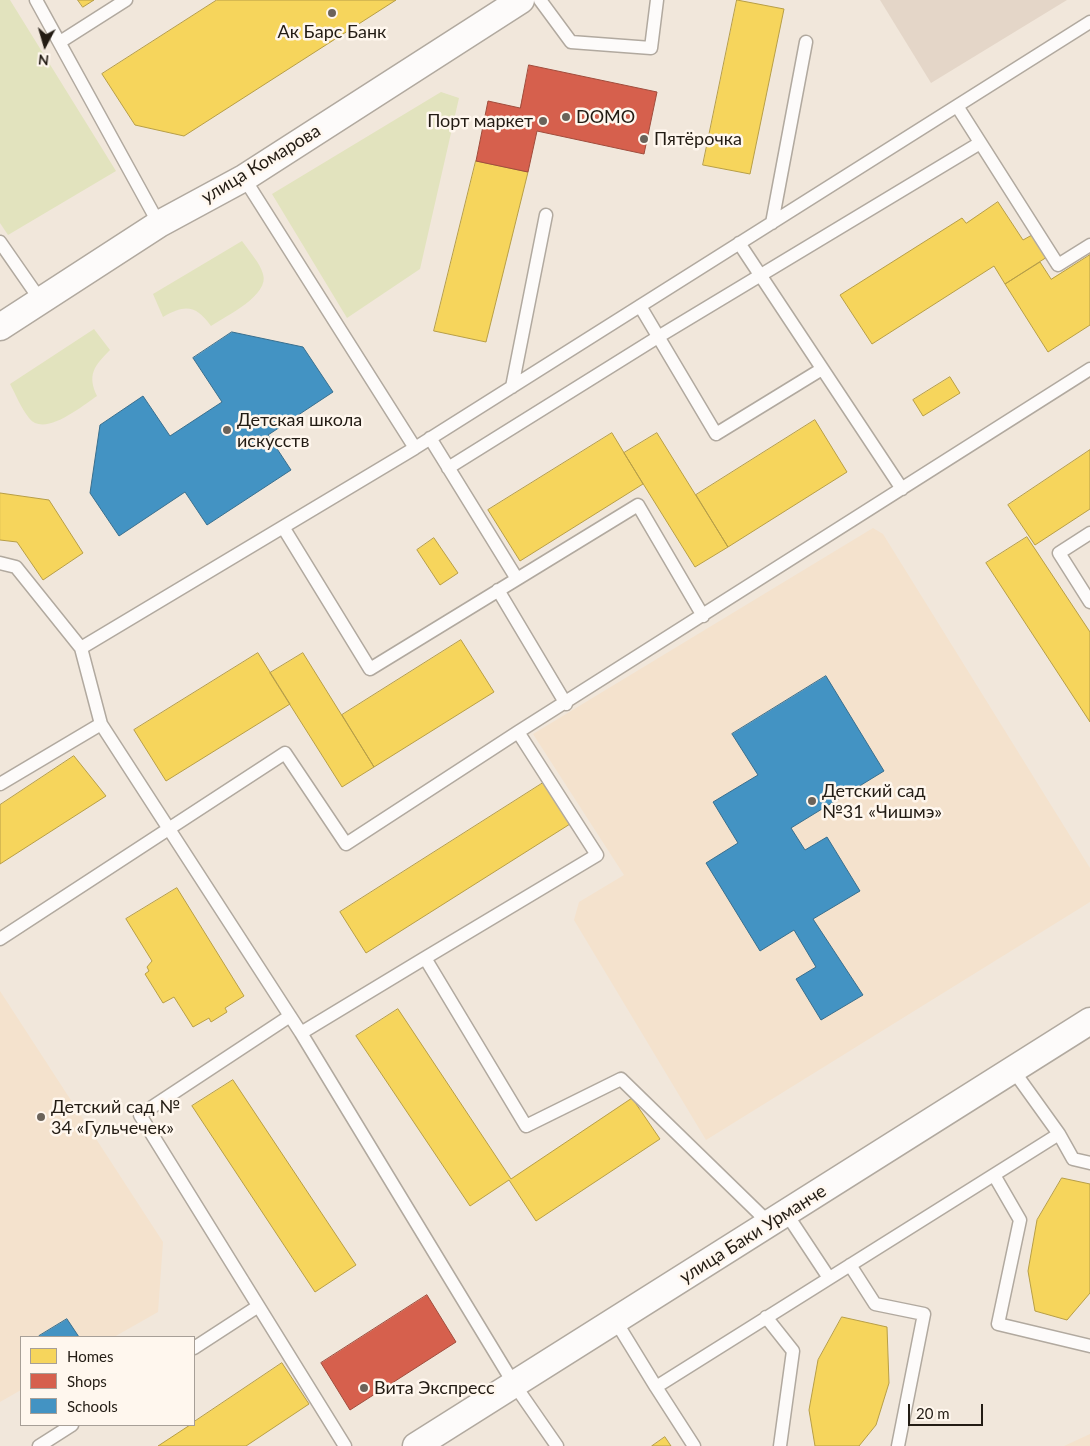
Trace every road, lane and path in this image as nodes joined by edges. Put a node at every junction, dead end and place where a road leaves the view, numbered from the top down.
1 (36, 0) edge
2 (126, 0) edge
3 (521, 0) edge
4 (540, 0) edge
5 (657, 0) edge
6 (1090, 22) edge
7 (60, 42) junction
8 (806, 42) dead end
9 (957, 106) junction
10 (980, 143) junction
11 (244, 178) junction
12 (546, 215) dead end
13 (772, 223) junction
14 (159, 224) junction
15 (0, 242) edge
16 (739, 244) junction
17 (1090, 245) edge
18 (761, 276) junction
19 (40, 301) junction
20 (640, 306) junction
21 (0, 327) edge
22 (658, 337) junction
23 (822, 369) junction
24 (1090, 370) edge
25 (512, 387) junction
26 (430, 438) junction
27 (415, 448) junction
28 (448, 468) junction
29 (902, 489) junction
30 (283, 528) junction
31 (1090, 533) edge
32 (0, 563) edge
33 (517, 579) junction
34 (498, 590) junction
35 (1090, 602) edge
36 (703, 616) junction
37 (81, 648) junction
38 (566, 704) junction
39 (101, 724) junction
40 (518, 732) junction
41 (0, 784) edge
42 (168, 830) junction
43 (0, 939) edge
44 (425, 958) junction
45 (290, 1016) junction
46 (1090, 1021) edge
47 (301, 1033) junction
48 (1013, 1070) junction
49 (1060, 1134) junction
50 (1090, 1163) edge
51 (994, 1175) junction
52 (778, 1218) junction
53 (850, 1265) junction
54 (829, 1278) junction
55 (257, 1308) junction
56 (766, 1317) junction
57 (615, 1320) junction
58 (1090, 1346) edge
59 (195, 1347) edge
60 (514, 1384) junction
61 (656, 1387) junction
62 (70, 1426) edge
63 (39, 1446) edge
64 (345, 1446) edge
65 (416, 1446) edge
66 (557, 1446) edge
67 (694, 1446) edge
68 (780, 1446) edge
69 (898, 1446) edge

1 - 7 lane
2 - 7 lane
3 - 11 street, улица Комарова
4 - 5 lane
6 - 9 lane
7 - 14 lane
8 - 13 lane
9 - 10 lane
9 - 13 lane
10 - 17 lane
10 - 18 lane
11 - 14 street, улица Комарова
11 - 27 lane
12 - 25 lane
13 - 16 lane
14 - 19 street, улица Комарова
15 - 19 lane
16 - 18 lane
16 - 20 lane
18 - 22 lane
18 - 23 lane
19 - 21 street, улица Комарова
20 - 22 lane
20 - 25 lane
22 - 23 lane
22 - 28 lane
23 - 29 lane
24 - 29 lane
25 - 26 lane
26 - 27 lane
26 - 28 lane
27 - 30 lane
28 - 33 lane
29 - 36 lane
30 - 34 lane
30 - 37 lane
31 - 35 lane
32 - 37 lane
33 - 34 lane
33 - 36 lane
34 - 38 lane
36 - 38 lane
37 - 39 lane
38 - 40 lane
39 - 41 lane
39 - 42 lane
40 - 42 lane
40 - 44 lane
42 - 43 lane
42 - 45 lane
44 - 47 lane
44 - 52 lane
45 - 47 lane
45 - 55 lane
46 - 48 street, улица Баки Урманче
47 - 60 lane
48 - 49 lane
48 - 52 street, улица Баки Урманче
49 - 50 lane
49 - 51 lane
51 - 53 lane
51 - 58 lane
52 - 54 lane
52 - 57 street, улица Баки Урманче
53 - 54 lane
53 - 69 lane
54 - 56 lane
55 - 59 lane
55 - 64 lane
56 - 61 lane
56 - 68 lane
57 - 60 street, улица Баки Урманче
57 - 61 lane
60 - 65 street, улица Баки Урманче
60 - 66 lane
61 - 67 lane
62 - 63 lane

